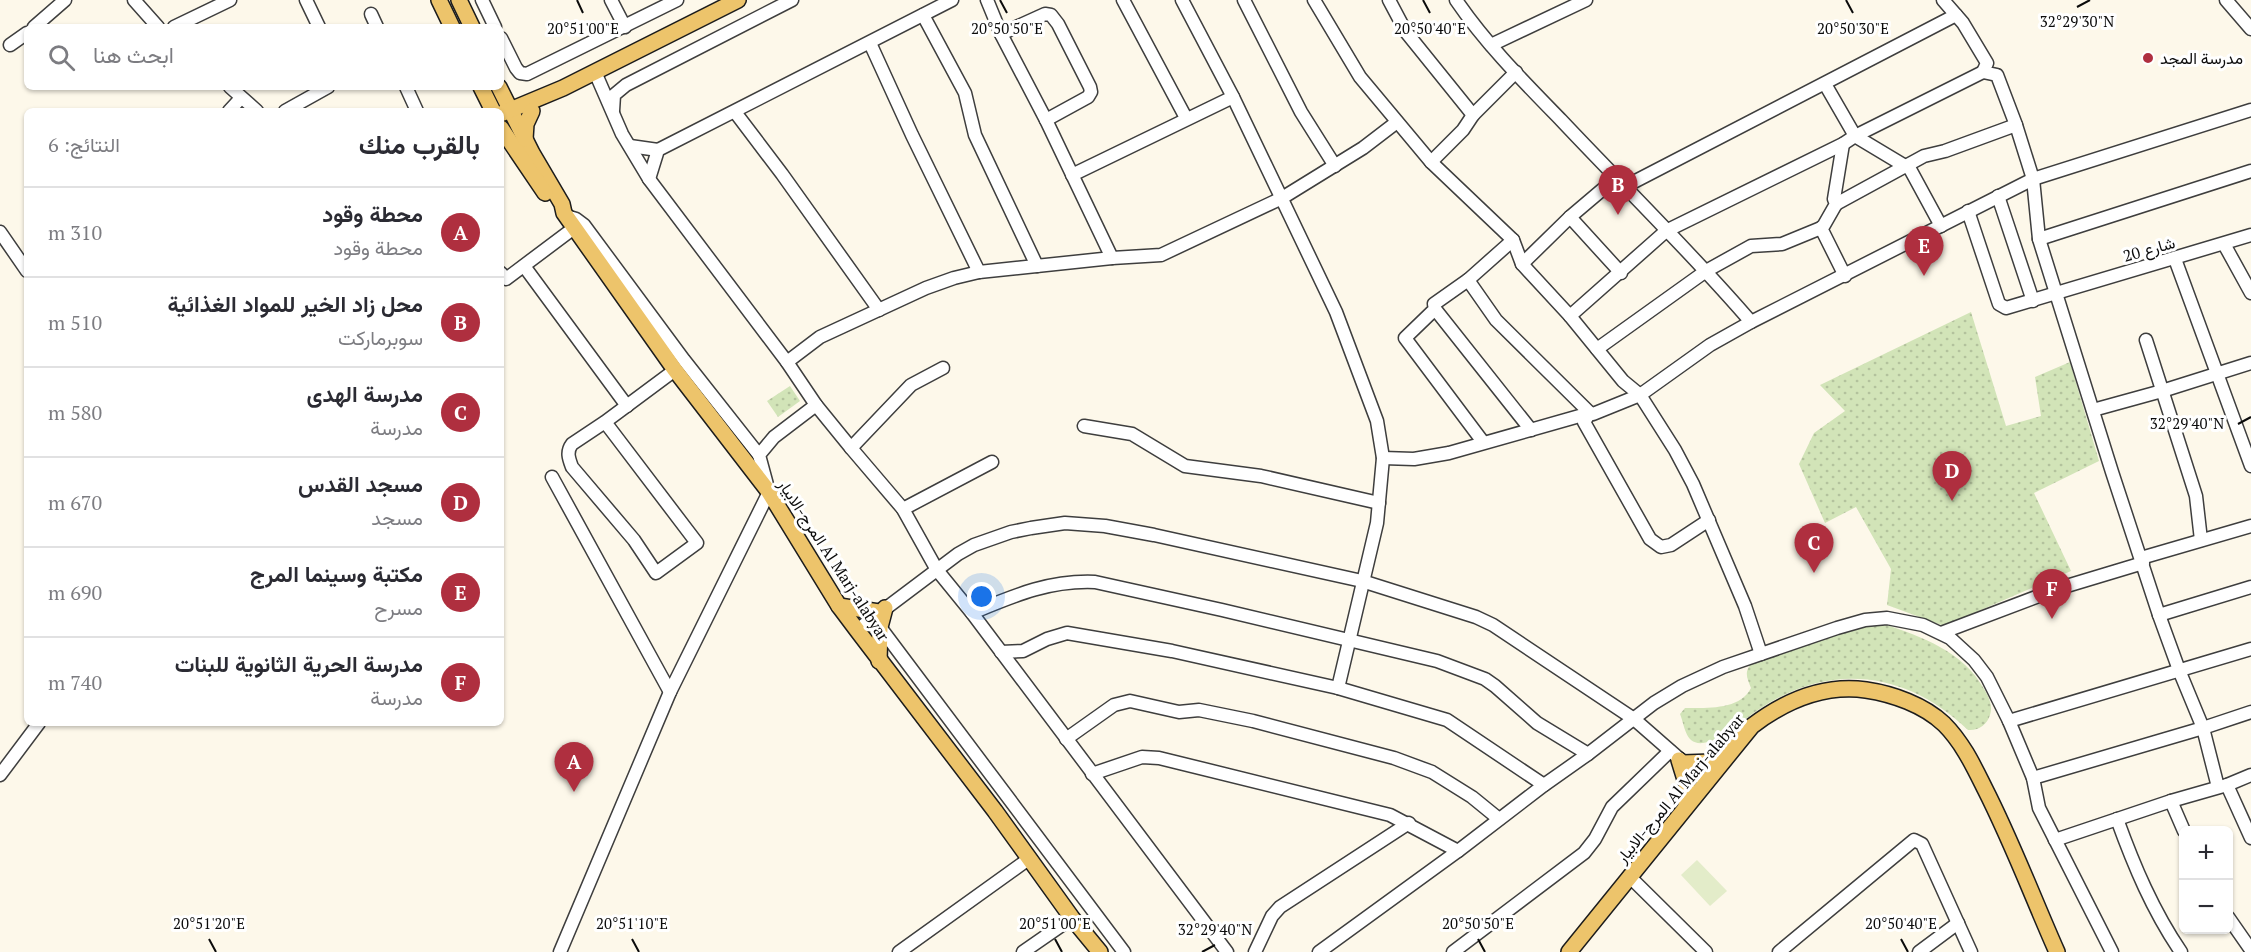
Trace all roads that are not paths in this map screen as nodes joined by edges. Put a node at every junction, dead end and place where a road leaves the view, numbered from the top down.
1 (65, 0) edge
2 (134, 0) edge
3 (230, 0) edge
4 (306, 0) edge
5 (439, 0) edge
6 (459, 0) edge
7 (482, 0) edge
8 (611, 0) edge
9 (677, 0) edge
10 (738, 0) edge
11 (792, 0) edge
12 (952, 0) edge
13 (987, 0) edge
14 (1123, 0) edge
15 (1182, 0) edge
16 (1244, 0) edge
17 (1389, 0) edge
18 (1456, 0) edge
19 (1586, 0) edge
20 (1943, 0) edge
21 (2226, 0) edge
22 (1318, 1) edge
23 (371, 15) dead end
24 (923, 15) junction
25 (1956, 15) junction
26 (193, 22) edge
27 (37, 24) edge
28 (155, 24) edge
29 (318, 24) edge
30 (376, 24) edge
31 (451, 24) edge
32 (471, 24) edge
33 (494, 24) edge
34 (625, 27) junction
35 (2251, 29) edge
36 (1000, 34) junction
37 (24, 35) edge
38 (870, 43) junction
39 (504, 44) edge
40 (10, 45) dead end
41 (1491, 45) junction
42 (595, 72) junction
43 (1516, 72) junction
44 (1983, 72) junction
45 (1826, 84) junction
46 (233, 90) edge
47 (323, 90) edge
48 (407, 90) edge
49 (482, 90) edge
50 (501, 90) edge
51 (503, 90) edge
52 (1233, 97) junction
53 (242, 98) junction
54 (533, 105) junction
55 (232, 108) edge
56 (254, 108) edge
57 (290, 108) edge
58 (416, 108) edge
59 (492, 108) edge
60 (2251, 110) edge
61 (613, 112) junction
62 (735, 112) junction
63 (509, 114) edge
64 (1473, 115) junction
65 (1186, 118) junction
66 (1046, 120) junction
67 (1397, 122) junction
68 (2016, 125) junction
69 (504, 132) edge
70 (1855, 136) junction
71 (525, 139) junction
72 (1843, 144) junction
73 (630, 146) junction
74 (658, 150) junction
75 (1431, 162) junction
76 (1906, 165) junction
77 (1335, 166) junction
78 (2251, 171) edge
79 (1072, 175) junction
80 (650, 179) junction
81 (2033, 179) junction
82 (1620, 183) junction
83 (1998, 196) junction
84 (1282, 198) junction
85 (1836, 204) junction
86 (1968, 211) junction
87 (1570, 217) junction
88 (568, 219) junction
89 (1941, 226) junction
90 (1821, 228) junction
91 (1666, 231) junction
92 (0, 234) edge
93 (2251, 235) edge
94 (2039, 239) junction
95 (1513, 240) junction
96 (2224, 244) junction
97 (1112, 258) junction
98 (2175, 259) junction
99 (1522, 264) junction
100 (524, 266) junction
101 (1037, 266) junction
102 (24, 267) edge
103 (1706, 271) junction
104 (979, 272) junction
105 (1621, 273) junction
106 (1845, 276) junction
107 (504, 277) edge
108 (1468, 280) junction
109 (2056, 293) junction
110 (2251, 293) edge
111 (2033, 301) junction
112 (1435, 309) junction
113 (879, 310) junction
114 (1569, 316) junction
115 (1752, 322) junction
116 (2146, 340) dead end
117 (1597, 349) junction
118 (787, 362) junction
119 (2251, 363) edge
120 (943, 368) dead end
121 (675, 370) junction
122 (2218, 373) junction
123 (2162, 391) junction
124 (1640, 395) junction
125 (816, 405) junction
126 (627, 406) junction
127 (2093, 410) junction
128 (1590, 413) junction
129 (605, 422) junction
130 (1084, 426) dead end
131 (1531, 430) junction
132 (1483, 442) junction
133 (850, 448) junction
134 (759, 455) junction
135 (1383, 458) junction
136 (992, 462) dead end
137 (2251, 466) edge
138 (552, 477) dead end
139 (769, 492) junction
140 (1379, 503) junction
141 (903, 509) junction
142 (1709, 520) junction
143 (2251, 526) edge
144 (2201, 540) junction
145 (2142, 560) junction
146 (937, 570) junction
147 (1362, 581) junction
148 (2251, 587) edge
149 (839, 606) junction
150 (972, 613) junction
151 (881, 615) junction
152 (2159, 615) junction
153 (857, 630) junction
154 (1941, 633) junction
155 (1349, 641) junction
156 (2251, 649) edge
157 (1001, 652) junction
158 (1761, 654) junction
159 (879, 661) junction
160 (2179, 670) junction
161 (1338, 688) junction
162 (670, 692) junction
163 (2251, 712) edge
164 (1634, 719) junction
165 (2008, 721) junction
166 (37, 726) edge
167 (2203, 728) junction
168 (1066, 739) junction
169 (1588, 754) junction
170 (1729, 754) junction
171 (1677, 758) junction
172 (1092, 774) junction
173 (0, 775) edge
174 (2251, 775) edge
175 (2032, 778) junction
176 (1706, 782) junction
177 (1544, 785) junction
178 (2223, 786) junction
179 (1011, 799) junction
180 (2171, 801) junction
181 (1686, 806) junction
182 (995, 811) junction
183 (1499, 819) junction
184 (2117, 819) junction
185 (1409, 823) junction
186 (2182, 826) edge
187 (2251, 838) edge
188 (2055, 840) junction
189 (1458, 851) junction
190 (1030, 858) junction
191 (1629, 876) junction
192 (1072, 918) junction
193 (1958, 922) junction
194 (2233, 923) edge
195 (2053, 950) edge
196 (2251, 950) edge
197 (560, 952) edge
198 (899, 952) edge
199 (1023, 952) edge
200 (1100, 952) edge
201 (1124, 952) edge
202 (1227, 952) edge
203 (1255, 952) edge
204 (1319, 952) edge
205 (1453, 952) edge
206 (1569, 952) edge
207 (1706, 952) edge
208 (1779, 952) edge
209 (1919, 952) edge
210 (1971, 952) edge
211 (2112, 952) edge
212 (2181, 952) edge

1 - 27 street
2 - 28 street
3 - 26 street
4 - 29 street
5 - 31 main road
6 - 32 main road
7 - 33 street
8 - 34 street
9 - 34 street
10 - 42 main road
11 - 61 street
12 - 24 street
13 - 36 street
14 - 65 street
15 - 52 street
16 - 77 street
17 - 64 street
18 - 41 street
19 - 41 street
20 - 25 street
21 - 35 street
22 - 67 street
23 - 30 street
24 - 38 street
24 - 101 street
25 - 44 street
25 - 45 street
34 - 39 street
36 - 66 street
36 - 66 street
37 - 40 street
38 - 62 street
38 - 104 street
41 - 43 street
42 - 54 main road
42 - 61 street
43 - 64 street
43 - 82 street
44 - 68 street
44 - 70 street
45 - 70 street
45 - 82 street
46 - 53 street
47 - 57 street
48 - 58 street
49 - 59 main road
50 - 63 main road, المرج-الابيار Al Marj-alabyar
51 - 54 main road
52 - 65 street
52 - 84 street
53 - 55 street
53 - 56 street
54 - 63 main road
54 - 71 main road
60 - 81 street
61 - 73 street
62 - 74 street
62 - 113 street
63 - 71 main road, المرج-الابيار Al Marj-alabyar
64 - 75 street
65 - 79 street
66 - 79 street
67 - 75 street
67 - 77 street
68 - 76 street
68 - 81 street
69 - 88 main road, المرج-الابيار Al Marj-alabyar
70 - 72 street
70 - 76 street
71 - 88 main road, المرج-الابيار Al Marj-alabyar
72 - 85 street
72 - 91 street
73 - 74 street
73 - 80 street
74 - 80 street
75 - 95 street
76 - 85 street
76 - 89 street
77 - 84 street
78 - 94 street
79 - 97 street
80 - 118 street
81 - 83 street
81 - 94 street
82 - 87 street
82 - 91 street
83 - 86 street
83 - 111 street
84 - 97 street
84 - 135 street
85 - 90 street
86 - 89 street
86 - 111 street, شارع 20
87 - 99 street
87 - 105 street
88 - 100 street
88 - 121 main road, المرج-الابيار Al Marj-alabyar
88 - 134 street
89 - 106 street
90 - 103 street
90 - 106 street
91 - 103 street
91 - 105 street
92 - 102 street
93 - 96 street, شارع 20
94 - 109 street
95 - 99 street
95 - 108 street
96 - 98 street, شارع 20
96 - 110 street
97 - 101 street
98 - 109 street, شارع 20
98 - 122 street
99 - 114 street
100 - 107 street
100 - 126 street
101 - 104 street
103 - 115 street
103 - 117 street
104 - 113 street
105 - 114 street
106 - 115 street
108 - 112 street
108 - 128 street
109 - 111 street, شارع 20
109 - 127 street
112 - 131 street
112 - 132 street
113 - 118 street
114 - 117 street
115 - 124 street
116 - 123 street
117 - 124 street
118 - 125 street
119 - 122 street
120 - 133 street
121 - 126 street
121 - 139 main road, المرج-الابيار Al Marj-alabyar
122 - 123 street
122 - 137 street
123 - 127 street
123 - 144 street
124 - 128 street
124 - 142 street
125 - 133 street
125 - 134 street
126 - 129 street
127 - 145 street
128 - 131 street
128 - 142 street
129 - 129 street
130 - 140 street
131 - 132 street
132 - 135 street
133 - 141 street
134 - 139 street
135 - 140 street
136 - 141 street
138 - 162 street
139 - 149 main road, المرج-الابيار Al Marj-alabyar
139 - 162 street
140 - 147 street
141 - 146 street
142 - 158 street
143 - 144 street
144 - 145 street
145 - 152 street
145 - 154 street
146 - 147 street
146 - 150 street
146 - 151 street
147 - 155 street
147 - 164 street
148 - 152 street
149 - 151 main road
149 - 153 main road, المرج-الابيار Al Marj-alabyar
150 - 155 street
150 - 157 street
151 - 153 street
151 - 159 main road
151 - 179 street
152 - 160 street
153 - 159 main road, المرج-الابيار Al Marj-alabyar
154 - 158 street
154 - 165 street
155 - 161 street
155 - 169 street
156 - 160 street
157 - 161 street
157 - 168 street
158 - 164 street
159 - 182 main road, المرج-الابيار Al Marj-alabyar
160 - 165 street
160 - 167 street
161 - 177 street
162 - 197 street
163 - 167 street
164 - 169 street
164 - 171 street
165 - 175 street
166 - 173 street
167 - 175 street
167 - 178 street
168 - 172 street
168 - 183 street
169 - 177 street
170 - 171 main road
170 - 176 main road, المرج-الابيار Al Marj-alabyar
170 - 195 main road, المرج-الابيار Al Marj-alabyar
171 - 176 street
171 - 181 main road
171 - 205 street
172 - 185 street
172 - 202 street
174 - 178 street
175 - 188 street
176 - 181 main road, المرج-الابيار Al Marj-alabyar
177 - 183 street
178 - 180 street
178 - 187 street
179 - 182 street
179 - 201 street
180 - 184 street
180 - 186 street
181 - 191 main road, المرج-الابيار Al Marj-alabyar
182 - 190 main road, المرج-الابيار Al Marj-alabyar
183 - 189 street
184 - 188 street
184 - 212 street
185 - 189 street
185 - 203 street
188 - 211 street
189 - 204 street
190 - 192 main road, المرج-الابيار Al Marj-alabyar
190 - 198 street
191 - 206 main road, المرج-الابيار Al Marj-alabyar
191 - 207 street
192 - 199 street
192 - 200 main road, المرج-الابيار Al Marj-alabyar
193 - 208 street
193 - 209 street
193 - 210 street
194 - 196 street

